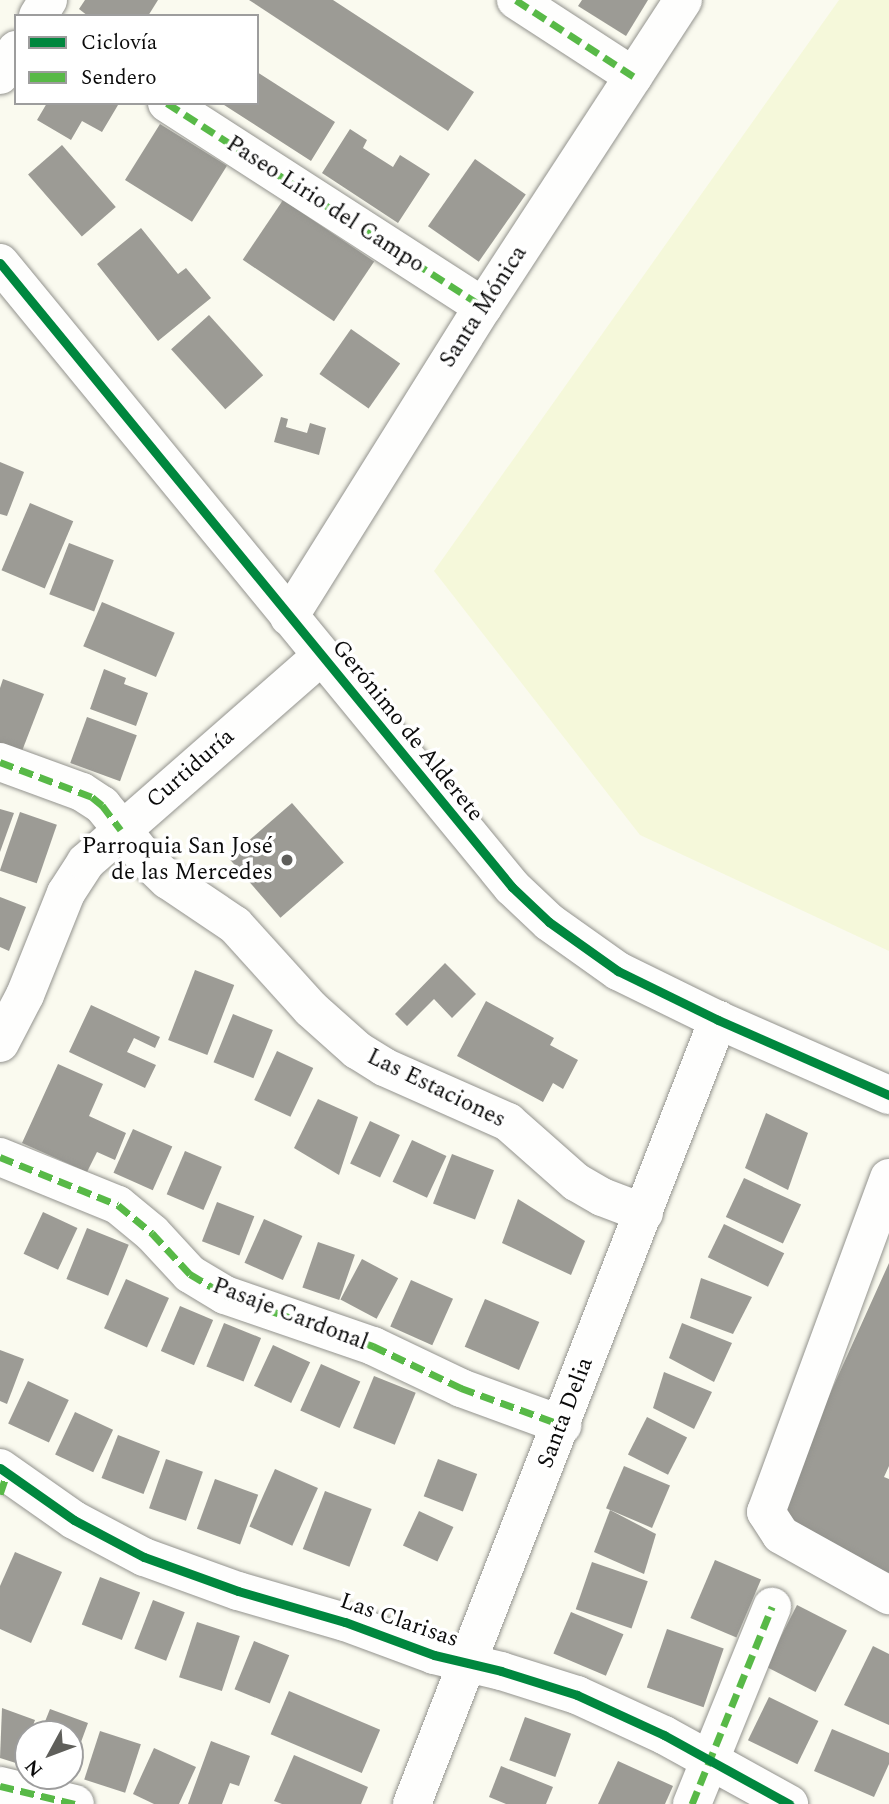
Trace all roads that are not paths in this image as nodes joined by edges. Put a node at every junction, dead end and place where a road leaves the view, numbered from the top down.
1 (516, 0) edge
2 (682, 0) edge
3 (14, 53) edge
4 (0, 75) edge
5 (633, 76) junction
6 (170, 105) edge
7 (0, 262) edge
8 (483, 307) junction
9 (289, 617) junction
10 (321, 656) junction
11 (0, 762) edge
12 (121, 830) junction
13 (718, 1020) junction
14 (0, 1043) edge
15 (889, 1095) edge
16 (0, 1157) edge
17 (889, 1178) edge
18 (644, 1213) junction
19 (562, 1425) junction
20 (2, 1479) edge
21 (889, 1595) edge
22 (772, 1607) dead end
23 (467, 1664) junction
24 (710, 1760) junction
25 (0, 1786) edge
26 (75, 1804) edge
27 (412, 1804) edge
28 (692, 1804) edge
29 (789, 1804) edge

1 - 5 street
2 - 5 street, Santa Mónica
3 - 4 street
5 - 8 street, Santa Mónica
6 - 8 street, Paseo Lirio del Campo
7 - 9 street, Gerónimo de Alderete
8 - 9 street, Santa Mónica
9 - 10 street, Gerónimo de Alderete
10 - 12 street, Curtiduría
10 - 13 street, Gerónimo de Alderete
11 - 12 street, Las Estaciones
12 - 14 street, Curtiduría
12 - 18 street, Las Estaciones
13 - 15 street, Gerónimo de Alderete
13 - 18 street, Santa Delia
16 - 19 street, Pasaje Cardonal
17 - 21 street
18 - 19 street, Santa Delia
19 - 23 street, Santa Delia
20 - 23 street, Las Clarisas
22 - 24 street
23 - 24 street, Las Clarisas
23 - 27 street, Santa Delia
24 - 28 street
24 - 29 street, Las Clarisas
25 - 26 street

